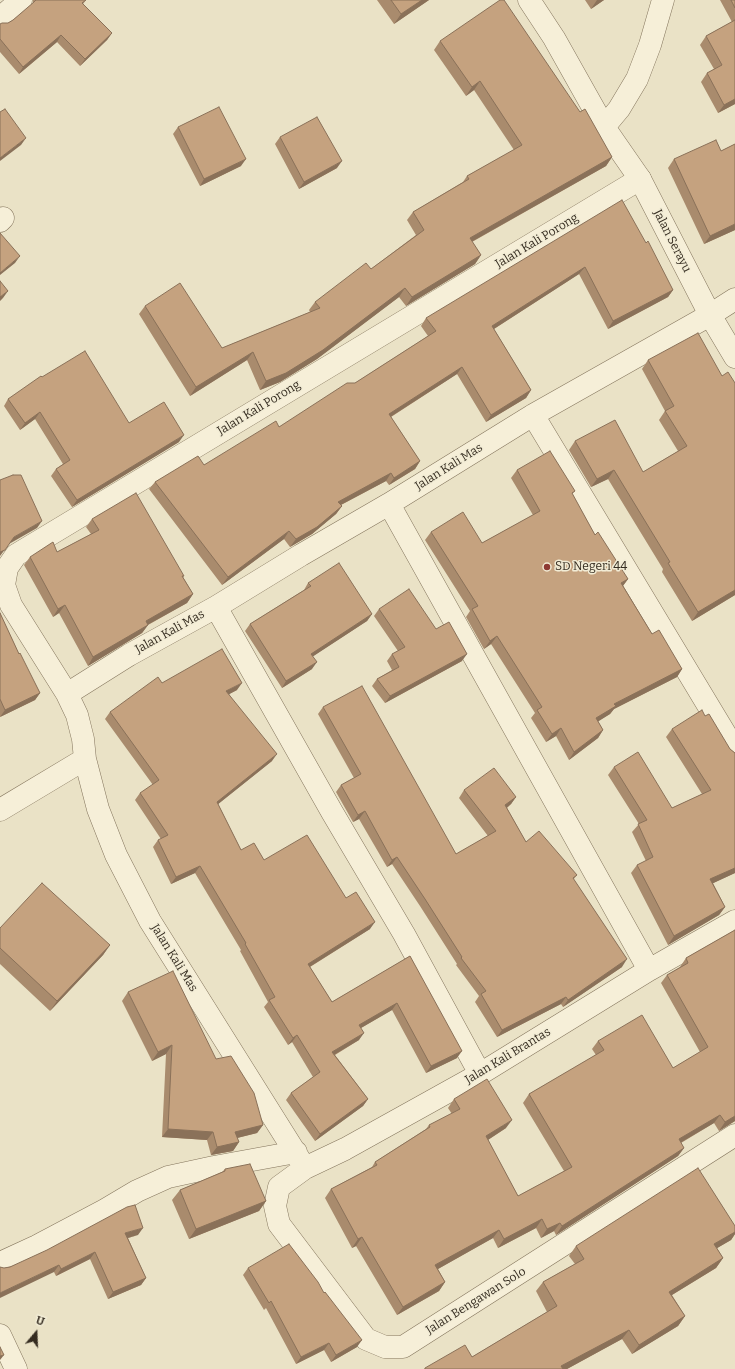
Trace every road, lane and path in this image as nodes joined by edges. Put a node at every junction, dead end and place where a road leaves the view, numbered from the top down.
1 (21, 0) edge
2 (529, 0) edge
3 (663, 0) edge
4 (0, 18) edge
5 (604, 127) junction
6 (640, 179) junction
7 (735, 299) edge
8 (710, 315) junction
9 (735, 357) edge
10 (533, 415) junction
11 (388, 504) junction
12 (216, 608) junction
13 (67, 694) junction
14 (735, 750) edge
15 (85, 759) junction
16 (0, 810) edge
17 (735, 921) edge
18 (649, 970) junction
19 (480, 1074) junction
20 (735, 1135) edge
21 (300, 1160) junction
22 (279, 1187) joint
23 (0, 1263) edge
24 (0, 1335) edge
25 (16, 1369) edge

1 - 4 street
2 - 5 street, Jalan Serayu
3 - 5 street
5 - 6 street, Jalan Serayu
6 - 8 street, Jalan Serayu
6 - 13 street, Jalan Kali Porong
7 - 8 street, Jalan Kali Mas
8 - 9 street, Jalan Serayu
8 - 10 street, Jalan Kali Mas
10 - 11 street, Jalan Kali Mas
10 - 14 street
11 - 12 street, Jalan Kali Mas
11 - 18 street
12 - 13 street, Jalan Kali Mas
12 - 19 street
13 - 15 street, Jalan Kali Mas
15 - 16 street
15 - 21 street, Jalan Kali Mas
17 - 18 street, Jalan Kali Brantas
18 - 19 street, Jalan Kali Brantas
19 - 21 street, Jalan Kali Brantas
20 - 22 street, Jalan Bengawan Solo
21 - 22 street, Jalan Kali Brantas
21 - 23 street
24 - 25 street

